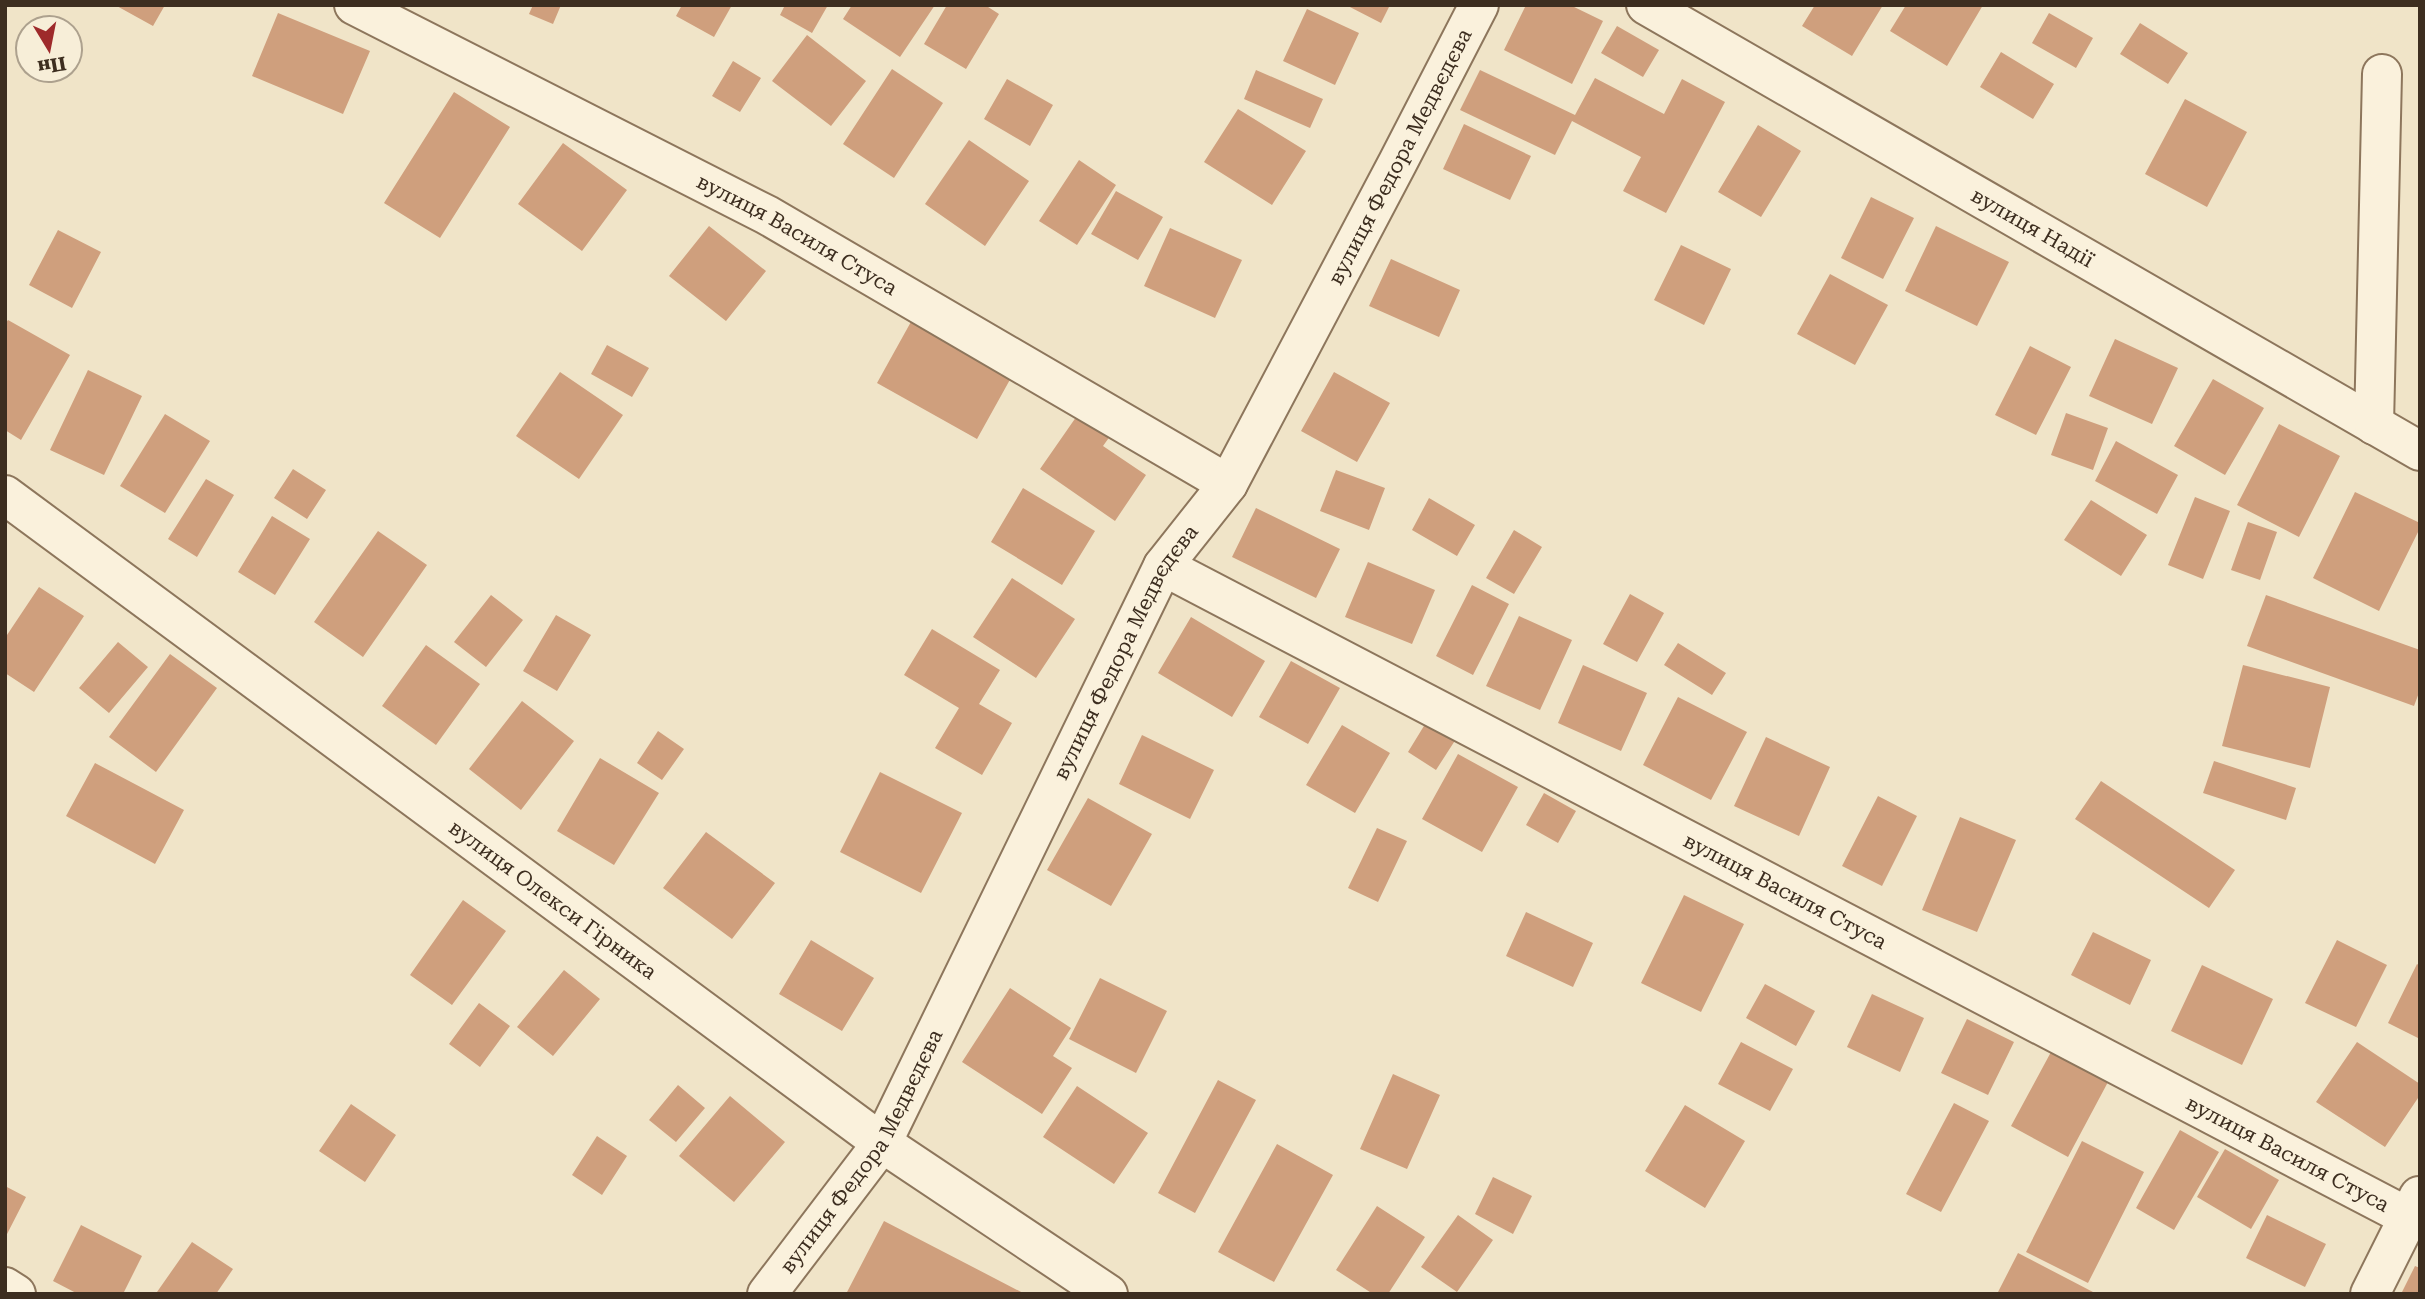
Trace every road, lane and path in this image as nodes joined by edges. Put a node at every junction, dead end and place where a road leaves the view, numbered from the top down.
1 (354, 5) edge
2 (1479, 5) edge
3 (1646, 5) edge
4 (2382, 74) dead end
5 (2374, 425) junction
6 (2420, 452) edge
7 (1228, 484) junction
8 (5, 495) edge
9 (1163, 566) junction
10 (881, 1143) junction
11 (2414, 1206) edge
12 (5, 1287) edge
13 (16, 1294) edge
14 (767, 1294) edge
15 (1108, 1294) edge
16 (2370, 1294) edge

1 - 7 street, вулиця Василя Стуса
2 - 7 street, вулиця Федора Медвєдєва
3 - 5 street, вулиця Надії
4 - 5 street
5 - 6 street, вулиця Надії
7 - 9 street, вулиця Федора Медвєдєва
8 - 10 street, вулиця Олекси Гірника
9 - 10 street, вулиця Федора Медвєдєва
9 - 11 street, вулиця Василя Стуса
10 - 14 street, вулиця Федора Медвєдєва
10 - 15 street, вулиця Олекси Гірника
11 - 16 street
12 - 13 street

